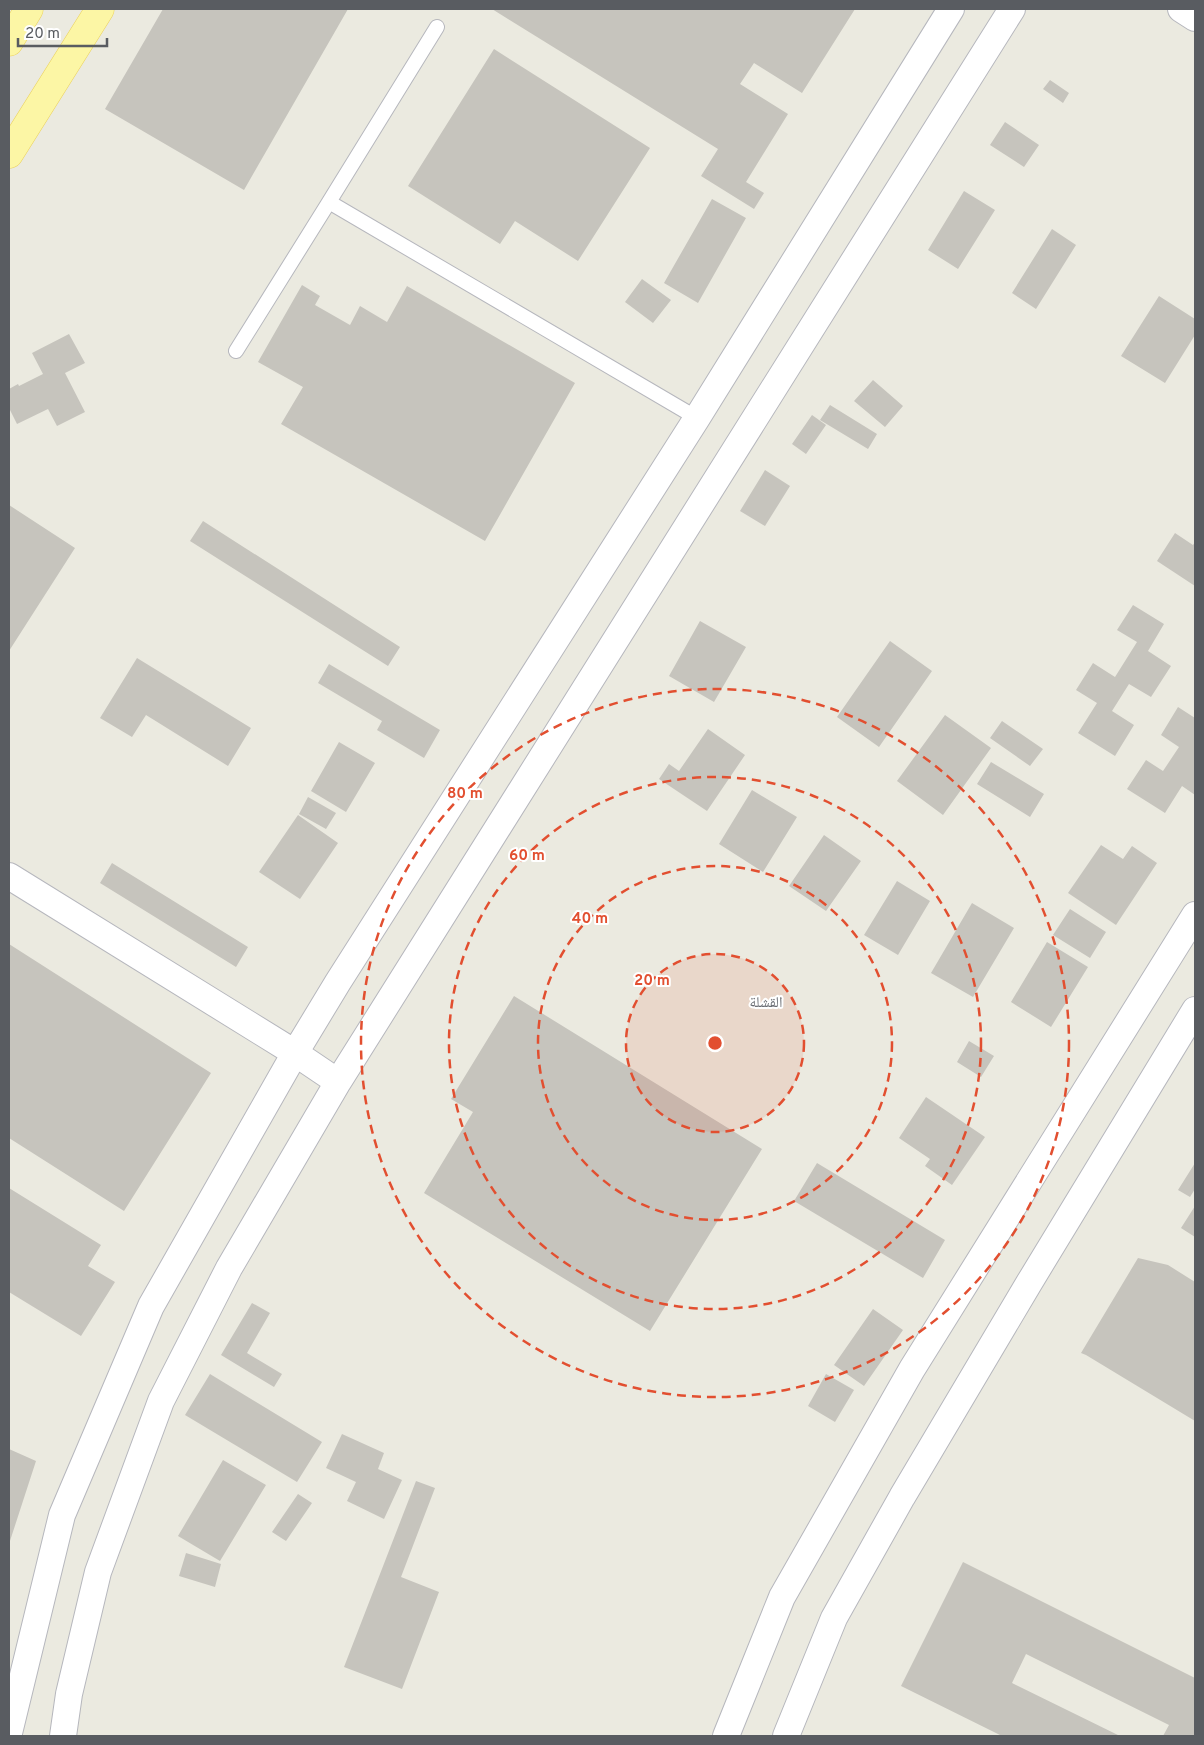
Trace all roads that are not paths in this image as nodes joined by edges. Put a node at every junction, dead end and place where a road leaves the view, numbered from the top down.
1 (29, 9) edge
2 (100, 9) edge
3 (951, 9) edge
4 (1012, 9) edge
5 (1181, 9) edge
6 (1195, 18) edge
7 (437, 27) dead end
8 (9, 42) edge
9 (9, 154) edge
10 (330, 202) junction
11 (236, 351) dead end
12 (697, 418) junction
13 (9, 876) edge
14 (1195, 915) edge
15 (1195, 1010) edge
16 (295, 1053) junction
17 (338, 1082) junction
18 (9, 1733) edge
19 (63, 1736) edge
20 (726, 1736) edge
21 (786, 1736) edge

1 - 8 main road
2 - 9 main road
3 - 12 street
4 - 17 street
5 - 6 street
7 - 10 lane
10 - 11 lane
10 - 12 lane
12 - 16 street
13 - 16 street
14 - 20 street
15 - 21 street
16 - 17 street
16 - 18 street
17 - 19 street

